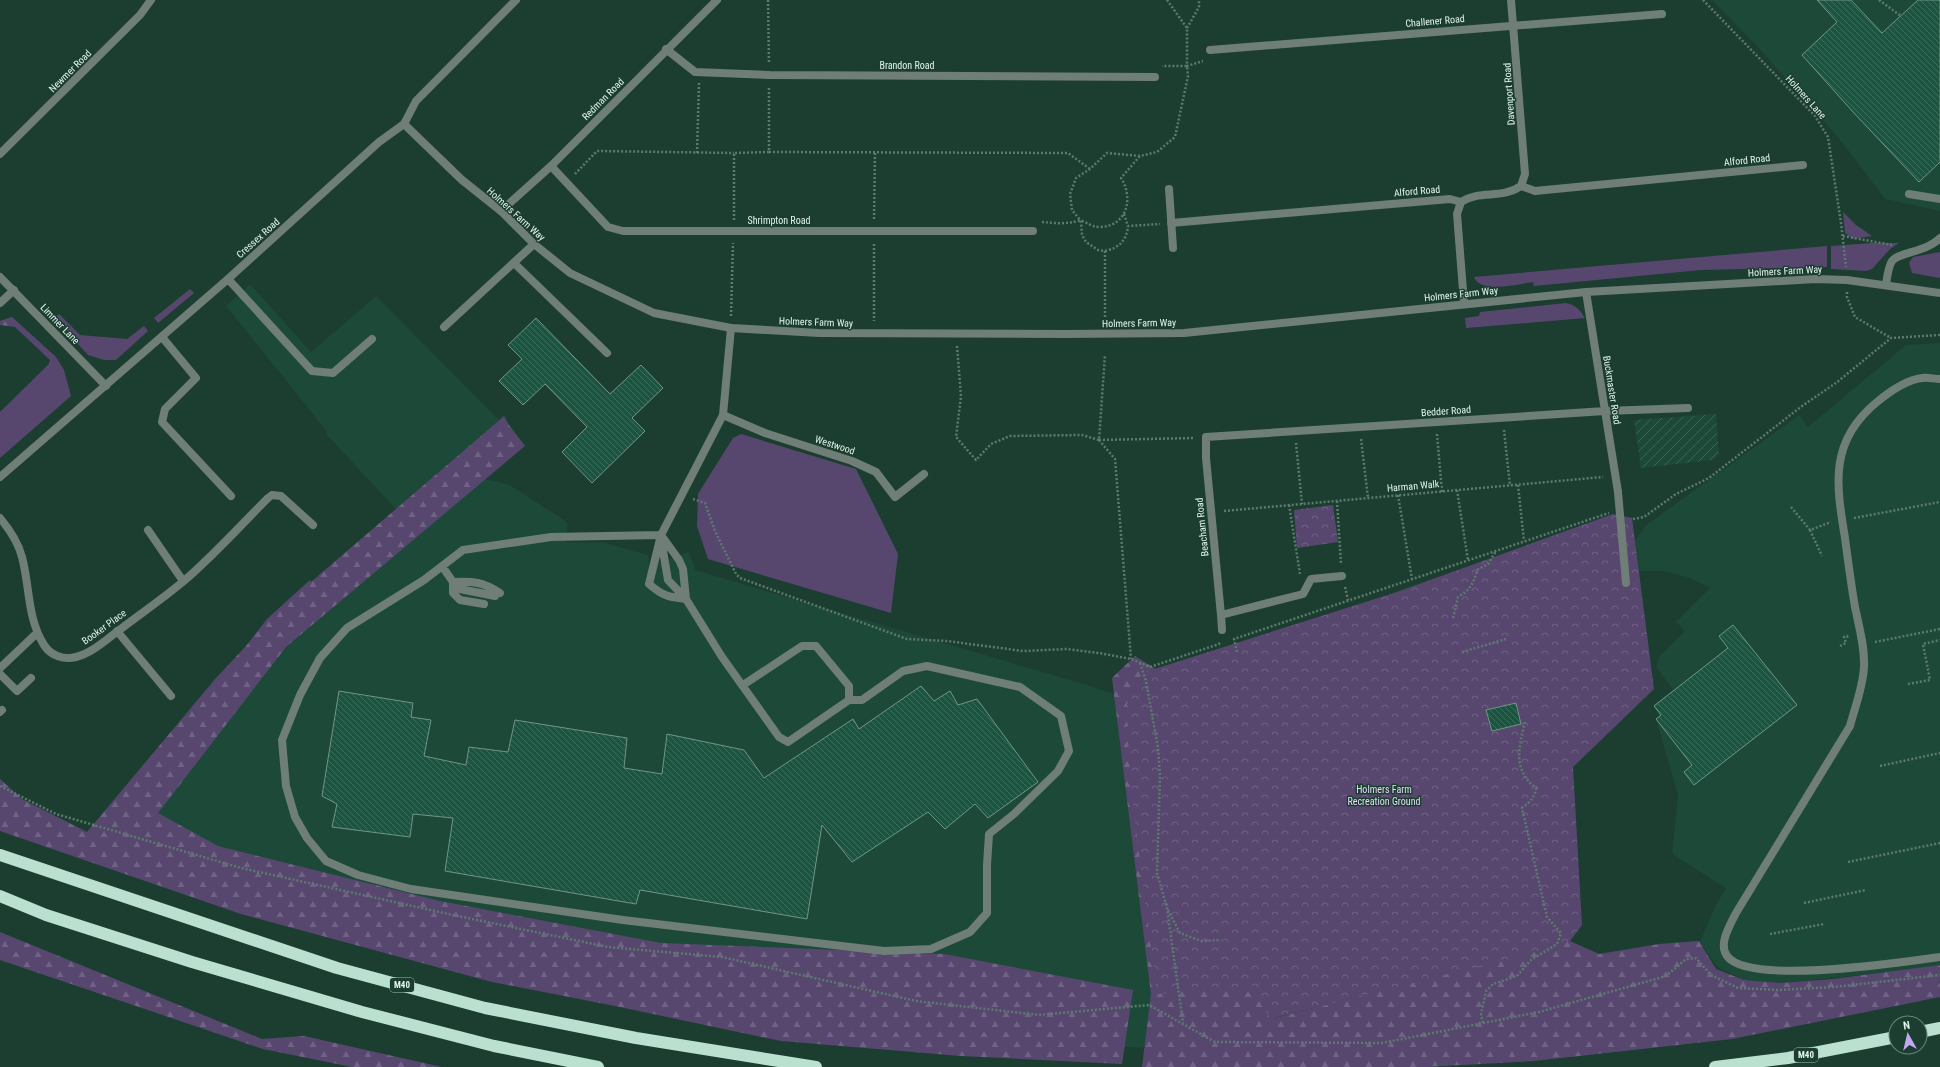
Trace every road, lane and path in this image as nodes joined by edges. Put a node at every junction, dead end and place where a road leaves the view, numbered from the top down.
1 (151, 0) edge
2 (516, 0) edge
3 (717, 0) edge
4 (768, 0) edge
5 (1167, 0) edge
6 (1199, 0) edge
7 (1511, 0) edge
8 (1703, 0) edge
9 (1879, 0) edge
10 (1662, 14) dead end
11 (1901, 16) dead end
12 (1513, 25) junction
13 (1187, 28) junction
14 (666, 49) junction
15 (1210, 50) joint
16 (1187, 66) junction
17 (699, 72) junction
18 (769, 75) junction
19 (1155, 77) joint
20 (404, 124) junction
21 (697, 152) junction
22 (769, 152) junction
23 (734, 153) junction
24 (0, 154) edge
25 (1140, 156) junction
26 (1803, 165) dead end
27 (551, 166) junction
28 (1090, 169) junction
29 (566, 182) junction
30 (1521, 186) junction
31 (1169, 189) dead end
32 (1909, 194) dead end
33 (1940, 199) edge
34 (1461, 202) junction
35 (501, 211) junction
36 (1124, 213) junction
37 (1081, 221) junction
38 (1171, 223) junction
39 (1128, 226) junction
40 (734, 230) junction
41 (1034, 231) joint
42 (1940, 238) edge
43 (534, 244) junction
44 (1173, 248) dead end
45 (1105, 251) junction
46 (514, 263) junction
47 (0, 277) edge
48 (228, 279) junction
49 (1847, 280) junction
50 (1886, 285) junction
51 (14, 290) junction
52 (1586, 292) junction
53 (1940, 293) edge
54 (0, 303) edge
55 (1464, 303) junction
56 (1105, 321) dead end
57 (444, 327) dead end
58 (731, 328) junction
59 (956, 334) junction
60 (1940, 335) edge
61 (162, 337) junction
62 (1891, 338) junction
63 (372, 339) dead end
64 (607, 353) dead end
65 (1106, 356) dead end
66 (1940, 379) edge
67 (106, 386) junction
68 (1688, 408) dead end
69 (1605, 411) junction
70 (723, 415) junction
71 (1503, 417) junction
72 (1436, 422) junction
73 (1360, 427) junction
74 (1295, 431) junction
75 (1206, 437) junction
76 (1099, 440) junction
77 (924, 474) dead end
78 (1616, 476) junction
79 (0, 477) edge
80 (1518, 485) junction
81 (1510, 486) junction
82 (1457, 490) junction
83 (1442, 492) junction
84 (682, 495) junction
85 (231, 496) dead end
86 (1398, 496) junction
87 (1368, 498) junction
88 (1337, 501) junction
89 (1940, 502) edge
90 (1302, 504) junction
91 (1290, 505) junction
92 (1791, 507) dead end
93 (1211, 512) junction
94 (1620, 517) junction
95 (0, 518) edge
96 (1842, 521) junction
97 (313, 525) dead end
98 (148, 530) dead end
99 (1810, 530) junction
100 (661, 535) junction
101 (1524, 541) junction
102 (1496, 550) junction
103 (1822, 556) dead end
104 (1468, 560) junction
105 (442, 566) junction
106 (1342, 576) junction
107 (1412, 579) junction
108 (184, 581) junction
109 (453, 582) junction
110 (1626, 583) dead end
111 (498, 594) dead end
112 (1303, 594) junction
113 (686, 599) junction
114 (1348, 600) junction
115 (484, 604) dead end
116 (1221, 615) junction
117 (1453, 618) dead end
118 (1940, 629) edge
119 (1222, 630) joint
120 (117, 631) junction
121 (37, 633) junction
122 (1919, 633) dead end
123 (1506, 639) dead end
124 (1940, 640) edge
125 (1238, 652) dead end
126 (1462, 652) dead end
127 (1131, 659) junction
128 (1140, 663) junction
129 (0, 668) edge
130 (0, 674) edge
131 (31, 678) dead end
132 (1908, 684) dead end
133 (743, 686) junction
134 (171, 696) dead end
135 (849, 700) junction
136 (1525, 722) dead end
137 (1940, 753) edge
138 (1880, 766) dead end
139 (0, 786) edge
140 (1940, 843) edge
141 (0, 855) edge
142 (1848, 862) dead end
143 (1866, 890) dead end
144 (0, 896) edge
145 (1804, 903) dead end
146 (1167, 908) junction
147 (1824, 924) dead end
148 (1770, 934) dead end
149 (1221, 940) dead end
150 (1940, 957) edge
151 (1940, 974) edge
152 (1483, 1023) junction
153 (1183, 1024) junction
154 (1940, 1028) edge
155 (1928, 1030) edge
156 (1888, 1039) edge
157 (598, 1067) edge
158 (816, 1067) edge
159 (1715, 1067) edge

1 - 24 street, Newmer Road
2 - 20 street, Cressex Road
3 - 14 street, Redman Road
4 - 18 path
5 - 13 path
6 - 13 path
7 - 12 street, Davenport Road
8 - 49 path, Holmers Lane
9 - 11 path
10 - 12 street, Challener Road
12 - 15 street, Challener Road
12 - 30 street, Davenport Road
13 - 16 path
14 - 17 street, Brandon Road
14 - 27 street, Redman Road
15 - 16 path
16 - 19 path
16 - 25 path
17 - 18 street, Brandon Road
17 - 21 path
18 - 19 street, Brandon Road
18 - 22 path
20 - 35 street, Holmers Farm Way
20 - 48 street, Cressex Road
21 - 23 path
21 - 29 path
22 - 23 path
22 - 28 path
23 - 40 path
25 - 28 path
25 - 36 path
26 - 30 street, Alford Road
27 - 29 street, Shrimpton Road
27 - 35 street, Redman Road
28 - 37 path
29 - 40 street, Shrimpton Road
30 - 34 street, Alford Road
31 - 38 street
32 - 33 street
34 - 38 street, Alford Road
34 - 55 street
35 - 43 street, Holmers Farm Way
36 - 37 path
36 - 39 path
37 - 41 path
37 - 45 path
38 - 39 path
38 - 44 street
39 - 45 path
40 - 41 street, Shrimpton Road
40 - 58 path
42 - 50 street
43 - 46 street
43 - 58 street, Holmers Farm Way
45 - 56 path
46 - 57 street
46 - 64 street
47 - 51 street, Limmer Lane
48 - 61 street, Cressex Road
48 - 63 street
49 - 50 street, Holmers Farm Way
49 - 52 street, Holmers Farm Way
49 - 62 path, Holmers Lane
50 - 53 street, Holmers Farm Way
51 - 54 street
51 - 67 street, Limmer Lane
52 - 55 street, Holmers Farm Way
52 - 69 street, Buckmaster Road
55 - 59 street, Holmers Farm Way
58 - 59 street, Holmers Farm Way
58 - 70 street
59 - 76 path
60 - 62 path
61 - 67 street, Cressex Road
61 - 85 street
62 - 94 path
65 - 76 path
66 - 96 street
67 - 79 street, Cressex Road
68 - 69 street, Bedder Road
69 - 71 street, Bedder Road
69 - 78 street, Buckmaster Road
70 - 77 street, Westwood
70 - 84 street
71 - 72 street, Bedder Road
71 - 81 path
72 - 73 street, Bedder Road
72 - 83 path
73 - 74 street, Bedder Road
73 - 87 path
74 - 75 street, Bedder Road
74 - 90 path
75 - 76 path
75 - 93 street, Beacham Road
76 - 127 path
78 - 80 path, Harman Walk
78 - 94 street, Buckmaster Road
80 - 81 path, Harman Walk
80 - 101 path
81 - 82 path, Harman Walk
82 - 83 path, Harman Walk
82 - 104 path
83 - 86 path, Harman Walk
84 - 100 street
84 - 127 path
86 - 87 path, Harman Walk
86 - 107 path
87 - 88 path, Harman Walk
88 - 90 path, Harman Walk
88 - 106 path
89 - 96 path
90 - 91 path, Harman Walk
91 - 93 path, Harman Walk
91 - 112 path
92 - 99 path
93 - 116 street, Beacham Road
94 - 101 path
94 - 110 street, Buckmaster Road
95 - 121 street, Booker Place
96 - 99 path
96 - 150 street
97 - 108 street, Booker Place
98 - 108 street
99 - 103 path
100 - 105 street
100 - 113 street
100 - 113 street
100 - 113 street
101 - 102 path
102 - 104 path
102 - 117 path
104 - 107 path
105 - 109 street
105 - 135 street
106 - 112 street
106 - 114 path
107 - 114 path
108 - 120 street, Booker Place
109 - 111 street
109 - 115 street
112 - 116 street
113 - 133 street
114 - 125 path
116 - 119 street, Beacham Road
118 - 122 path
119 - 128 path
120 - 121 street, Booker Place
120 - 134 street
121 - 129 street
123 - 126 path
124 - 132 path
127 - 128 path
128 - 146 path
130 - 131 street
133 - 135 street
133 - 135 street
136 - 152 path
137 - 138 path
139 - 153 path
140 - 142 path
141 - 158 highway, M40
143 - 145 path
144 - 157 highway
146 - 149 path
146 - 153 path
147 - 148 path
151 - 152 path
152 - 153 path
154 - 155 highway
156 - 159 highway, M40

